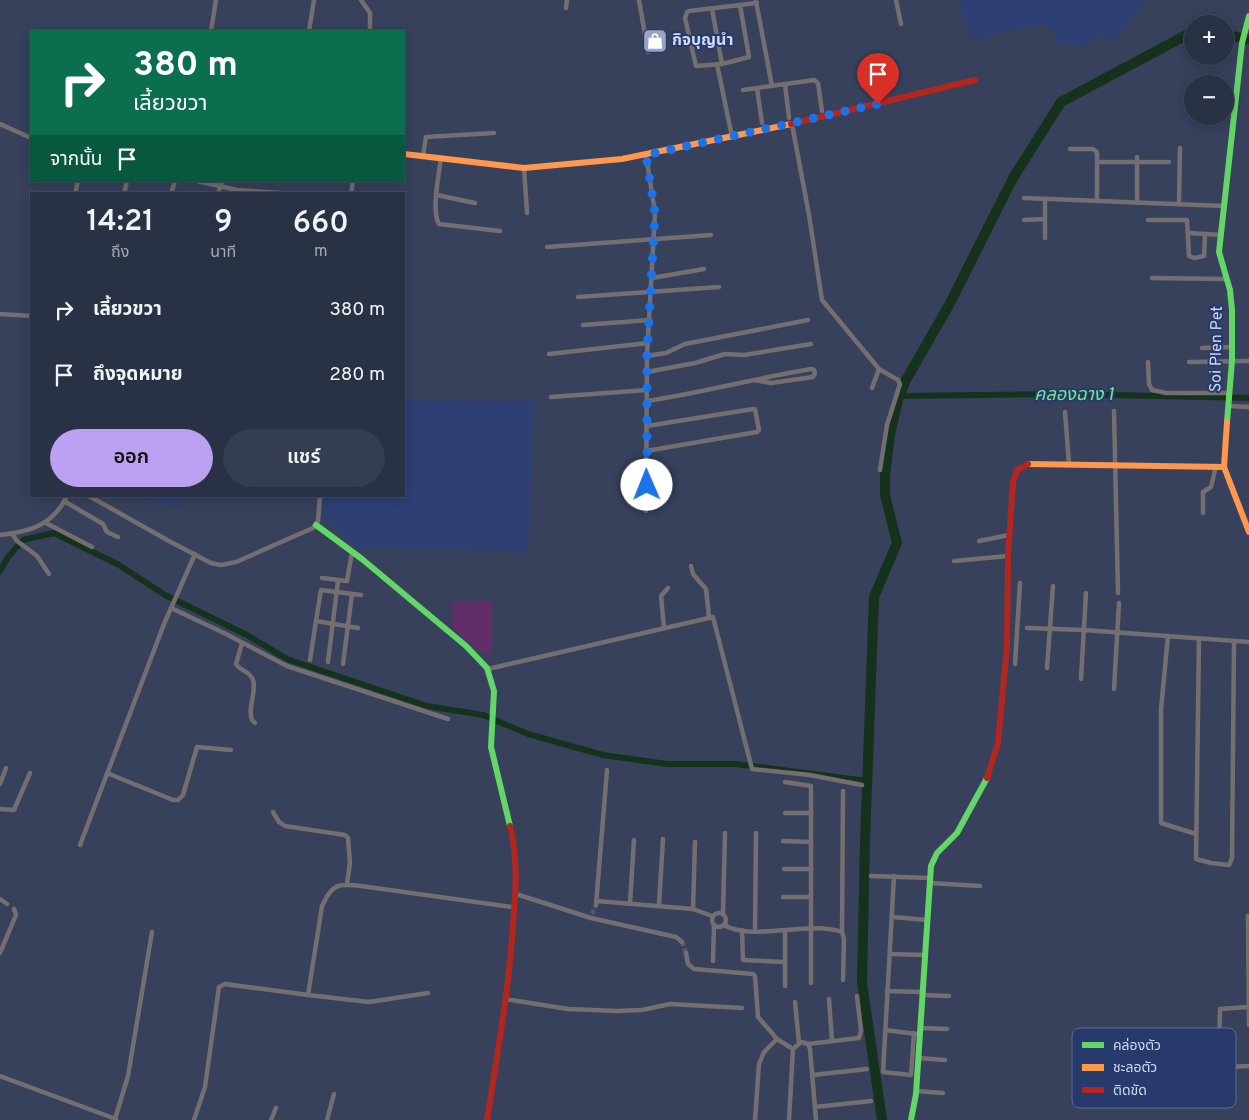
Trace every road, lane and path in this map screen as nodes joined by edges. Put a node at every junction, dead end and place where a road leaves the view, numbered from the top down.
1 (216, 0) edge
2 (314, 0) edge
3 (361, 0) edge
4 (567, 0) edge
5 (639, 0) edge
6 (896, 0) edge
7 (756, 1) edge
8 (740, 5) junction
9 (566, 8) dead end
10 (712, 9) junction
11 (1249, 16) edge
12 (901, 24) dead end
13 (211, 30) edge
14 (308, 30) edge
15 (370, 30) edge
16 (648, 52) dead end
17 (719, 64) junction
18 (975, 80) dead end
19 (785, 84) junction
20 (772, 86) junction
21 (757, 88) junction
22 (743, 90) dead end
23 (822, 111) dead end
24 (791, 121) junction
25 (762, 123) dead end
26 (0, 124) edge
27 (731, 132) dead end
28 (494, 133) dead end
29 (30, 138) edge
30 (1180, 148) dead end
31 (1070, 149) dead end
32 (405, 154) edge
33 (646, 155) junction
34 (422, 156) junction
35 (441, 158) junction
36 (1137, 160) junction
37 (1098, 162) junction
38 (1169, 162) dead end
39 (527, 167) junction
40 (205, 182) edge
41 (221, 184) edge
42 (263, 192) edge
43 (437, 195) junction
44 (1024, 198) dead end
45 (1045, 199) junction
46 (1097, 201) junction
47 (1136, 202) junction
48 (475, 203) dead end
49 (1179, 204) junction
50 (1224, 206) junction
51 (527, 214) dead end
52 (1044, 219) junction
53 (1024, 220) dead end
54 (1148, 220) dead end
55 (500, 231) dead end
56 (1189, 233) junction
57 (1205, 234) junction
58 (712, 235) dead end
59 (1221, 235) junction
60 (653, 238) junction
61 (1045, 238) dead end
62 (547, 246) dead end
63 (704, 269) dead end
64 (652, 278) junction
65 (1152, 278) dead end
66 (1226, 279) junction
67 (719, 287) dead end
68 (652, 292) junction
69 (578, 297) dead end
70 (0, 314) edge
71 (30, 316) edge
72 (650, 320) junction
73 (808, 320) dead end
74 (583, 325) dead end
75 (648, 343) junction
76 (811, 344) dead end
77 (1202, 348) dead end
78 (1232, 348) junction
79 (549, 354) dead end
80 (647, 356) junction
81 (1232, 361) junction
82 (1249, 361) edge
83 (1148, 362) dead end
84 (1190, 362) dead end
85 (879, 369) junction
86 (647, 372) junction
87 (754, 380) junction
88 (872, 388) dead end
89 (647, 390) junction
90 (551, 397) dead end
91 (1230, 398) junction
92 (647, 401) junction
93 (1249, 408) edge
94 (1114, 411) dead end
95 (1065, 412) dead end
96 (647, 426) junction
97 (646, 451) junction
98 (1069, 464) junction
99 (1115, 464) junction
100 (1216, 466) junction
101 (1224, 467) junction
102 (880, 470) dead end
103 (90, 497) edge
104 (320, 497) edge
105 (66, 499) edge
106 (646, 511) dead end
107 (1204, 513) dead end
108 (46, 523) junction
109 (316, 525) junction
110 (1249, 532) edge
111 (12, 534) junction
112 (0, 535) edge
113 (1009, 536) junction
114 (118, 538) dead end
115 (979, 541) dead end
116 (92, 547) dead end
117 (352, 552) junction
118 (195, 554) junction
119 (1008, 556) junction
120 (954, 561) dead end
121 (691, 566) dead end
122 (49, 574) dead end
123 (322, 578) dead end
124 (338, 581) junction
125 (1020, 583) dead end
126 (1053, 586) dead end
127 (668, 588) dead end
128 (336, 592) junction
129 (1086, 593) dead end
130 (1118, 593) dead end
131 (352, 594) junction
132 (361, 595) dead end
133 (1119, 603) dead end
134 (172, 607) junction
135 (708, 617) junction
136 (316, 621) junction
137 (333, 623) junction
138 (348, 626) junction
139 (664, 627) junction
140 (358, 628) dead end
141 (1008, 628) junction
142 (1018, 628) junction
143 (1027, 628) dead end
144 (1050, 629) junction
145 (1084, 630) junction
146 (1118, 632) junction
147 (1168, 636) junction
148 (1199, 638) junction
149 (1234, 641) junction
150 (242, 642) junction
151 (1249, 642) edge
152 (310, 660) dead end
153 (328, 662) dead end
154 (343, 664) dead end
155 (1015, 664) dead end
156 (488, 668) junction
157 (1047, 668) dead end
158 (1080, 679) dead end
159 (1114, 688) dead end
160 (448, 719) dead end
161 (255, 722) dead end
162 (231, 750) dead end
163 (6, 768) dead end
164 (607, 770) dead end
165 (30, 773) dead end
166 (107, 773) junction
167 (785, 782) dead end
168 (0, 784) edge
169 (862, 785) dead end
170 (843, 791) dead end
171 (0, 810) edge
172 (273, 812) dead end
173 (785, 813) dead end
174 (811, 813) junction
175 (725, 833) dead end
176 (756, 833) dead end
177 (1196, 834) junction
178 (634, 840) dead end
179 (664, 840) dead end
180 (783, 841) dead end
181 (695, 842) dead end
182 (811, 842) junction
183 (80, 845) dead end
184 (784, 869) dead end
185 (811, 869) junction
186 (871, 876) dead end
187 (894, 876) junction
188 (930, 881) junction
189 (347, 884) junction
190 (980, 886) dead end
191 (516, 894) junction
192 (784, 897) dead end
193 (811, 897) junction
194 (0, 899) edge
195 (630, 903) junction
196 (8, 904) dead end
197 (659, 905) junction
198 (511, 908) junction
199 (14, 909) dead end
200 (693, 909) junction
201 (723, 913) junction
202 (712, 916) junction
203 (1248, 916) edge
204 (892, 917) junction
205 (927, 920) junction
206 (714, 925) junction
207 (724, 925) junction
208 (811, 929) junction
209 (742, 930) junction
210 (785, 930) junction
211 (755, 931) junction
212 (152, 932) dead end
213 (842, 932) junction
214 (682, 942) dead end
215 (0, 953) edge
216 (686, 953) tunnel mouth
217 (890, 954) junction
218 (925, 956) junction
219 (713, 961) dead end
220 (785, 962) junction
221 (1249, 970) edge
222 (843, 980) dead end
223 (811, 983) dead end
224 (784, 986) dead end
225 (887, 991) junction
226 (428, 993) dead end
227 (922, 994) junction
228 (308, 995) junction
229 (858, 996) dead end
230 (949, 996) dead end
231 (505, 999) junction
232 (829, 999) dead end
233 (795, 1002) dead end
234 (1249, 1007) edge
235 (742, 1008) dead end
236 (1249, 1024) edge
237 (1220, 1028) edge
238 (946, 1029) dead end
239 (885, 1030) junction
240 (918, 1032) junction
241 (777, 1039) junction
242 (832, 1042) junction
243 (799, 1043) junction
244 (808, 1044) junction
245 (793, 1049) junction
246 (918, 1058) junction
247 (945, 1060) dead end
248 (1249, 1066) edge
249 (1236, 1067) edge
250 (867, 1069) dead end
251 (812, 1075) junction
252 (0, 1076) edge
253 (916, 1091) junction
254 (942, 1092) dead end
255 (334, 1094) dead end
256 (871, 1101) dead end
257 (815, 1107) junction
258 (276, 1108) dead end
259 (116, 1120) edge
260 (194, 1120) edge
261 (271, 1120) edge
262 (328, 1120) edge
263 (487, 1120) edge
264 (754, 1120) edge
265 (789, 1120) edge
266 (816, 1120) edge
267 (911, 1120) edge

1 - 13 street
2 - 14 street
3 - 15 street
4 - 9 street
5 - 16 street
6 - 12 street
7 - 8 street
7 - 20 street
8 - 10 street
8 - 17 street
10 - 17 street
10 - 17 street
11 - 50 street, Soi Plen Pet
17 - 27 street
18 - 24 street
19 - 20 street
19 - 23 street
19 - 24 street
20 - 21 street
21 - 22 street
21 - 25 street
24 - 33 street
24 - 85 street
26 - 29 street
28 - 34 street
30 - 49 street
31 - 37 street
32 - 34 street
33 - 39 street
33 - 60 street
34 - 35 street
35 - 39 street
35 - 43 street
36 - 37 street
36 - 38 street
36 - 47 street
37 - 46 street
39 - 51 street
40 - 41 street
41 - 42 street
43 - 48 street
43 - 55 street
44 - 45 street
45 - 46 street
45 - 52 street
46 - 47 street
47 - 49 street
49 - 50 street
50 - 59 street, Soi Plen Pet
52 - 53 street
52 - 61 street
54 - 56 street
56 - 57 street
56 - 57 street
57 - 59 street
58 - 60 street
59 - 66 street, Soi Plen Pet
60 - 62 street
60 - 64 street
63 - 64 street
64 - 68 street
65 - 66 street
66 - 78 street, Soi Plen Pet
67 - 68 street
68 - 69 street
68 - 72 street
70 - 71 street
72 - 74 street
72 - 75 street
73 - 80 street
75 - 79 street
75 - 80 street
76 - 86 street
77 - 78 street
78 - 81 street, Soi Plen Pet
80 - 86 street
81 - 82 street
81 - 84 street
81 - 91 street, Soi Plen Pet
83 - 91 street
85 - 88 street
85 - 102 street
86 - 89 street
87 - 87 street
87 - 92 street
89 - 90 street
89 - 92 street
91 - 93 street
91 - 101 street, Soi Plen Pet
92 - 96 street
94 - 99 street
95 - 98 street
96 - 97 street
96 - 97 street
97 - 106 street
98 - 99 street
98 - 113 street
99 - 100 street
99 - 130 street
100 - 101 street
100 - 107 street
101 - 110 street, Soi Plen Pet
103 - 118 street
104 - 109 street
105 - 108 street
105 - 114 street
108 - 111 street
108 - 116 street
109 - 117 street
109 - 118 street
111 - 112 street
111 - 122 street
113 - 115 street
113 - 119 street
117 - 124 street
117 - 156 street
118 - 134 street
119 - 120 street
119 - 141 street
121 - 135 street
123 - 124 street
124 - 128 street
125 - 142 street
126 - 144 street
127 - 139 street
128 - 131 street
128 - 136 street
128 - 137 street
129 - 145 street
131 - 132 street
131 - 138 street
133 - 146 street
134 - 150 street
134 - 166 street
135 - 139 street
135 - 169 street
136 - 137 street
136 - 152 street
137 - 138 street
137 - 153 street
138 - 140 street
138 - 154 street
139 - 156 street
141 - 142 street
141 - 188 street
142 - 155 street
143 - 144 street
144 - 145 street
144 - 157 street
145 - 146 street
145 - 158 street
146 - 147 street
146 - 159 street
147 - 148 street
147 - 177 street
148 - 149 street
148 - 177 street
149 - 151 street
149 - 177 street
150 - 160 street
150 - 161 street
156 - 191 street
162 - 166 street
163 - 168 street
164 - 195 street
165 - 171 street
166 - 183 street
167 - 174 street
170 - 213 street
172 - 189 street
173 - 174 street
174 - 182 street
175 - 201 street
176 - 211 street
178 - 195 street
179 - 197 street
180 - 182 street
181 - 200 street
182 - 185 street
184 - 185 street
185 - 193 street
186 - 187 street
187 - 188 street
187 - 204 street
188 - 190 street
188 - 205 street
189 - 198 street
189 - 228 street
191 - 198 street
191 - 214 street
192 - 193 street
193 - 208 street
194 - 196 street
195 - 197 street
197 - 200 street
198 - 231 street
199 - 215 street
200 - 202 street
201 - 202 street
201 - 207 street
202 - 206 street
203 - 221 street
204 - 205 street
204 - 217 street
205 - 218 street
206 - 207 street
206 - 219 street
207 - 209 street
208 - 210 street
208 - 213 street
208 - 223 street
209 - 211 street
209 - 220 street
210 - 211 street
210 - 220 street
212 - 259 street
213 - 222 street
216 - 241 street
217 - 218 street
217 - 225 street
218 - 227 street
220 - 224 street
221 - 234 street
225 - 227 street
225 - 239 street
226 - 228 street
227 - 230 street
227 - 240 street
228 - 260 street
229 - 242 street
231 - 235 street
231 - 263 street
232 - 242 street
233 - 243 street
234 - 236 street
234 - 237 street
238 - 240 street
239 - 240 street
239 - 240 street
240 - 246 street
241 - 245 street
241 - 264 street
242 - 244 street
243 - 244 street
243 - 245 street
244 - 251 street
245 - 265 street
246 - 247 street
246 - 253 street
248 - 249 street
250 - 251 street
251 - 257 street
252 - 259 street
253 - 254 street
253 - 267 street
255 - 262 street
256 - 257 street
257 - 266 street
258 - 261 street

